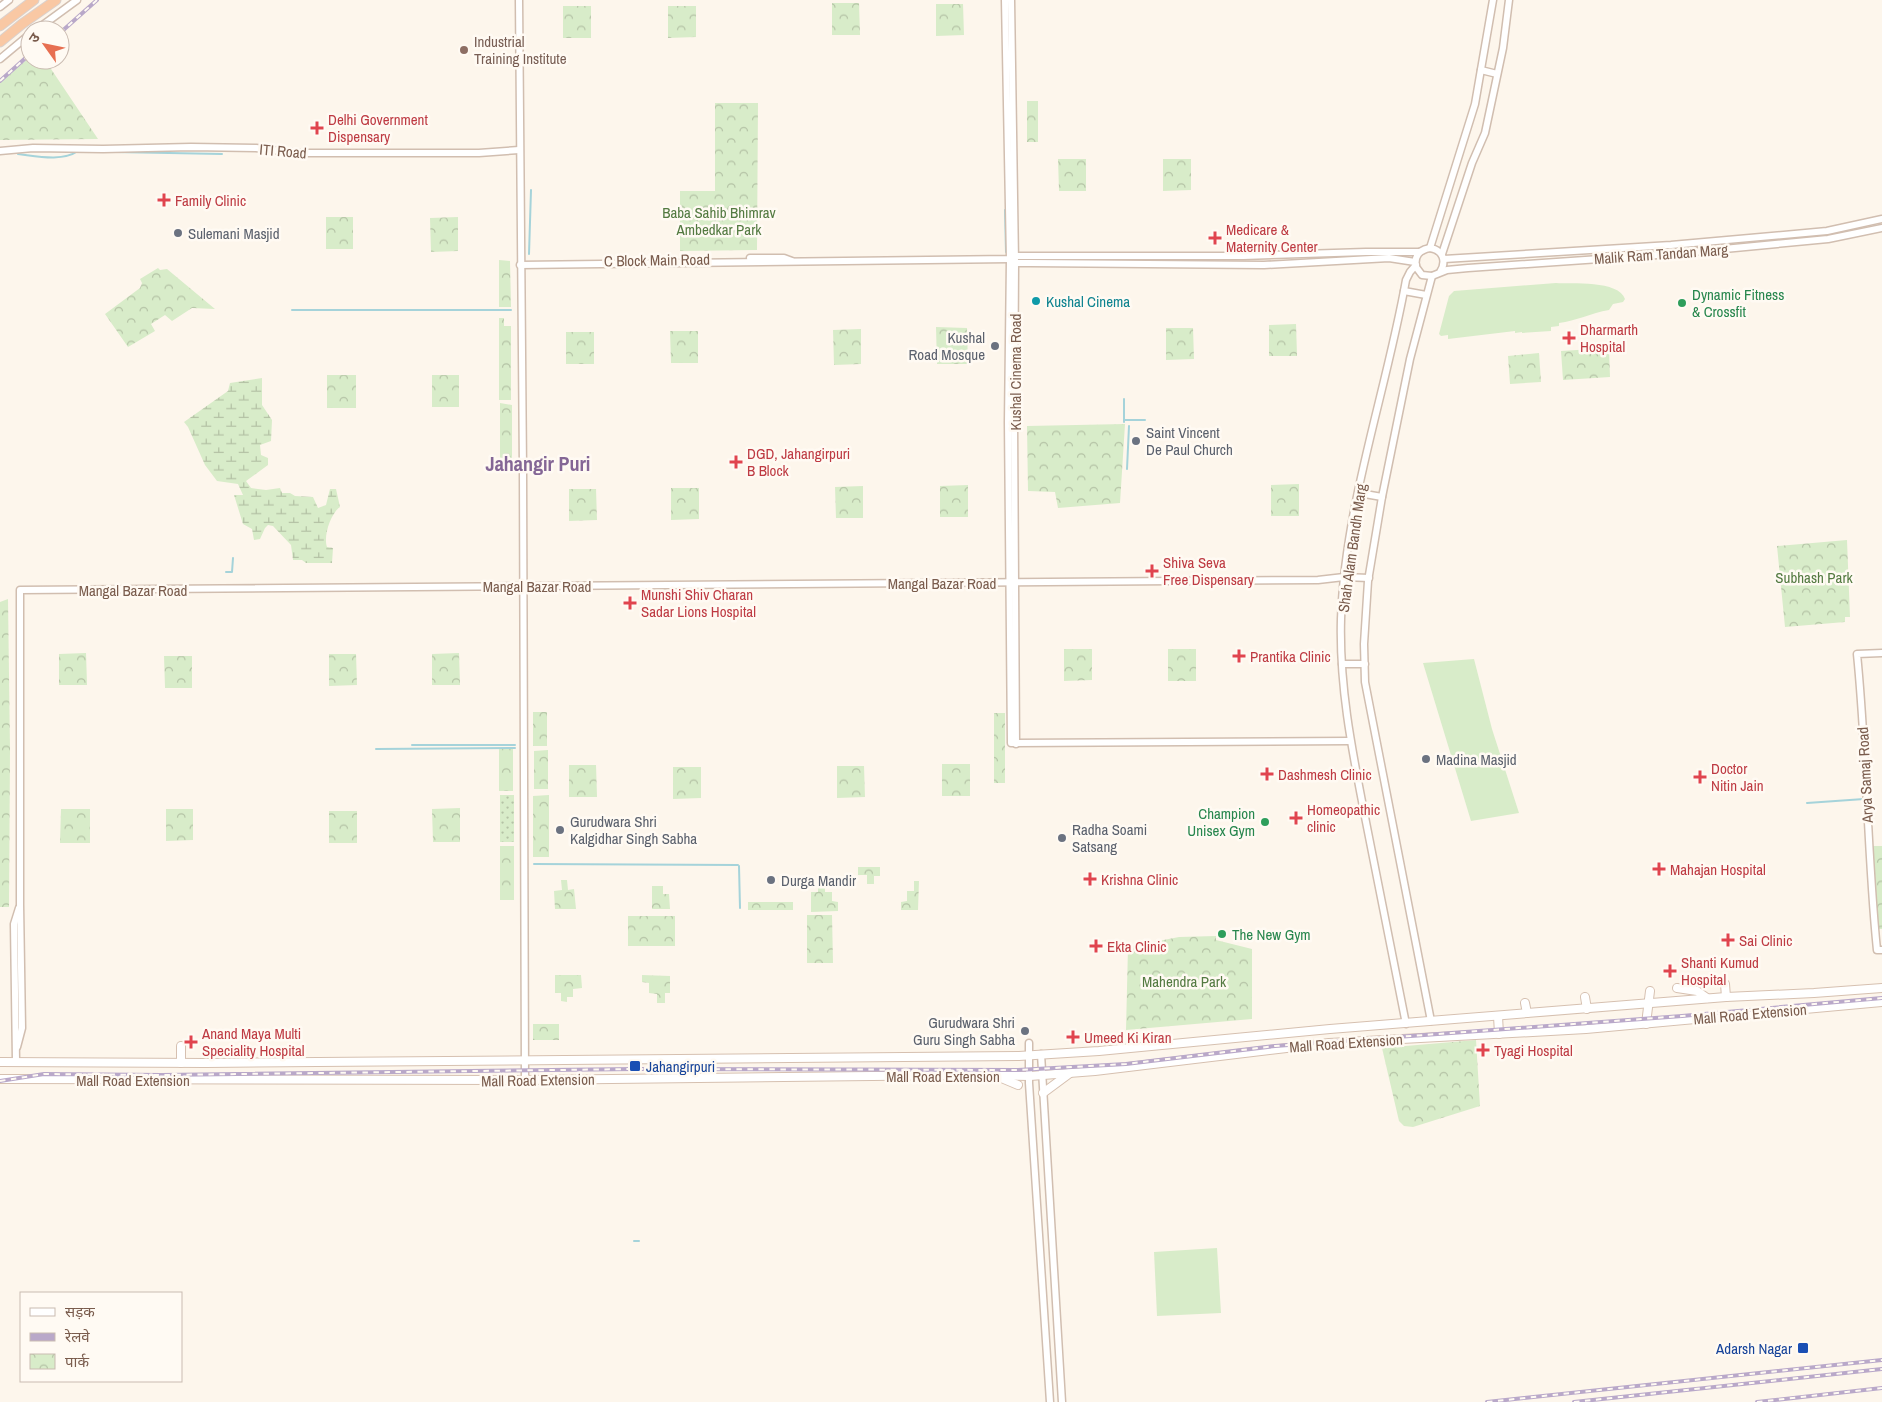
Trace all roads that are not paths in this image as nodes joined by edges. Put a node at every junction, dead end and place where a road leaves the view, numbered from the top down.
1 (9, 0) edge
2 (34, 0) edge
3 (56, 0) edge
4 (78, 0) edge
5 (518, 0) edge
6 (1006, 0) edge
7 (1011, 0) edge
8 (1493, 0) edge
9 (1509, 0) edge
10 (0, 7) edge
11 (50, 20) edge
12 (0, 26) edge
13 (1008, 26) junction
14 (0, 42) edge
15 (20, 42) edge
16 (0, 59) edge
17 (1481, 70) junction
18 (1497, 74) junction
19 (520, 150) junction
20 (0, 151) edge
21 (1882, 219) edge
22 (1882, 228) edge
23 (1827, 230) junction
24 (1828, 240) junction
25 (1671, 245) junction
26 (1430, 248) junction
27 (1419, 252) junction
28 (1672, 254) junction
29 (1073, 256) junction
30 (1145, 256) junction
31 (1230, 256) junction
32 (1443, 257) junction
33 (1013, 259) junction
34 (1126, 261) junction
35 (520, 263) junction
36 (1415, 263) junction
37 (1073, 264) junction
38 (1144, 264) junction
39 (1230, 265) junction
40 (1440, 272) junction
41 (1432, 276) junction
42 (1404, 291) junction
43 (1426, 295) junction
44 (1359, 493) junction
45 (1382, 497) junction
46 (1344, 577) junction
47 (1369, 578) junction
48 (1013, 583) junction
49 (524, 586) junction
50 (1882, 653) edge
51 (1342, 664) junction
52 (1365, 664) junction
53 (1350, 740) junction
54 (1882, 950) edge
55 (1725, 984) dead end
56 (1677, 988) dead end
57 (1882, 988) edge
58 (1650, 991) dead end
59 (1585, 997) dead end
60 (1726, 997) junction
61 (1707, 998) junction
62 (1882, 1002) edge
63 (1525, 1003) dead end
64 (1648, 1004) junction
65 (1587, 1009) junction
66 (1527, 1013) junction
67 (1498, 1016) junction
68 (1431, 1021) junction
69 (1406, 1024) junction
70 (1646, 1024) junction
71 (1499, 1034) junction
72 (1029, 1043) dead end
73 (181, 1046) dead end
74 (1041, 1054) junction
75 (1030, 1055) junction
76 (525, 1060) junction
77 (16, 1061) junction
78 (0, 1062) edge
79 (181, 1063) junction
80 (1071, 1072) junction
81 (1042, 1075) junction
82 (996, 1076) junction
83 (1030, 1076) junction
84 (0, 1079) edge
85 (525, 1080) junction
86 (1018, 1085) dead end
87 (1043, 1093) junction
88 (1050, 1402) edge
89 (1062, 1402) edge

1 - 10 street
2 - 12 highway
3 - 14 highway
4 - 11 street
5 - 19 street
6 - 13 street, Kushal Cinema Road
7 - 13 street, Kushal Cinema Road
8 - 17 street
9 - 18 street
13 - 33 street, Kushal Cinema Road
15 - 16 street
17 - 18 street
17 - 26 street
18 - 32 street
19 - 20 street, ITI Road
19 - 35 street
21 - 23 street, Malik Ram Tandan Marg
22 - 24 street, Malik Ram Tandan Marg
23 - 24 street
23 - 25 street, Malik Ram Tandan Marg
24 - 28 street, Malik Ram Tandan Marg
25 - 28 street
25 - 32 street, Malik Ram Tandan Marg
26 - 27 street
26 - 32 street
27 - 31 street
27 - 36 street
28 - 40 street, Malik Ram Tandan Marg
29 - 33 street
29 - 34 street
29 - 37 street
30 - 31 street
30 - 34 street
30 - 38 street
31 - 39 street
32 - 40 street
33 - 35 street, C Block Main Road
33 - 37 street
33 - 48 street, Kushal Cinema Road
34 - 37 street
34 - 38 street
35 - 49 street
36 - 39 street
36 - 41 street
36 - 42 street, Shah Alam Bandh Marg
38 - 39 street
40 - 41 street
41 - 43 street, Shah Alam Bandh Marg
42 - 43 street
42 - 44 street, Shah Alam Bandh Marg
43 - 45 street, Shah Alam Bandh Marg
44 - 45 street
44 - 46 street, Shah Alam Bandh Marg
45 - 47 street, Shah Alam Bandh Marg
46 - 47 street, Mangal Bazar Road
46 - 48 street, Mangal Bazar Road
46 - 51 street, Shah Alam Bandh Marg
47 - 52 street, Shah Alam Bandh Marg
48 - 49 street, Mangal Bazar Road
48 - 53 street, Kushal Cinema Road
49 - 76 street
49 - 77 street, Mangal Bazar Road
50 - 54 street, Arya Samaj Road
51 - 52 street
51 - 53 street, Shah Alam Bandh Marg
52 - 68 street, Shah Alam Bandh Marg
53 - 69 street, Shah Alam Bandh Marg
55 - 60 main road
56 - 61 main road
57 - 60 main road, Mall Road Extension
58 - 64 main road
59 - 65 main road
60 - 61 main road, Mall Road Extension
61 - 64 main road, Mall Road Extension
62 - 70 main road, Mall Road Extension
63 - 66 main road
64 - 65 main road, Mall Road Extension
64 - 70 main road
65 - 66 main road, Mall Road Extension
66 - 67 main road, Mall Road Extension
67 - 68 main road, Mall Road Extension
67 - 71 main road
68 - 69 main road, Mall Road Extension
69 - 74 main road, Mall Road Extension
70 - 71 main road, Mall Road Extension
71 - 80 main road, Mall Road Extension
72 - 75 street
73 - 79 main road
74 - 75 main road, Mall Road Extension
74 - 81 street
75 - 76 main road, Mall Road Extension
75 - 83 street
76 - 79 main road, Mall Road Extension
76 - 85 street
77 - 78 main road, Mall Road Extension
77 - 79 main road, Mall Road Extension
80 - 81 main road, Mall Road Extension
80 - 87 main road
81 - 83 main road, Mall Road Extension
81 - 87 street
82 - 83 main road, Mall Road Extension
82 - 85 main road, Mall Road Extension
82 - 86 main road
83 - 88 street
84 - 85 main road, Mall Road Extension
87 - 89 street

